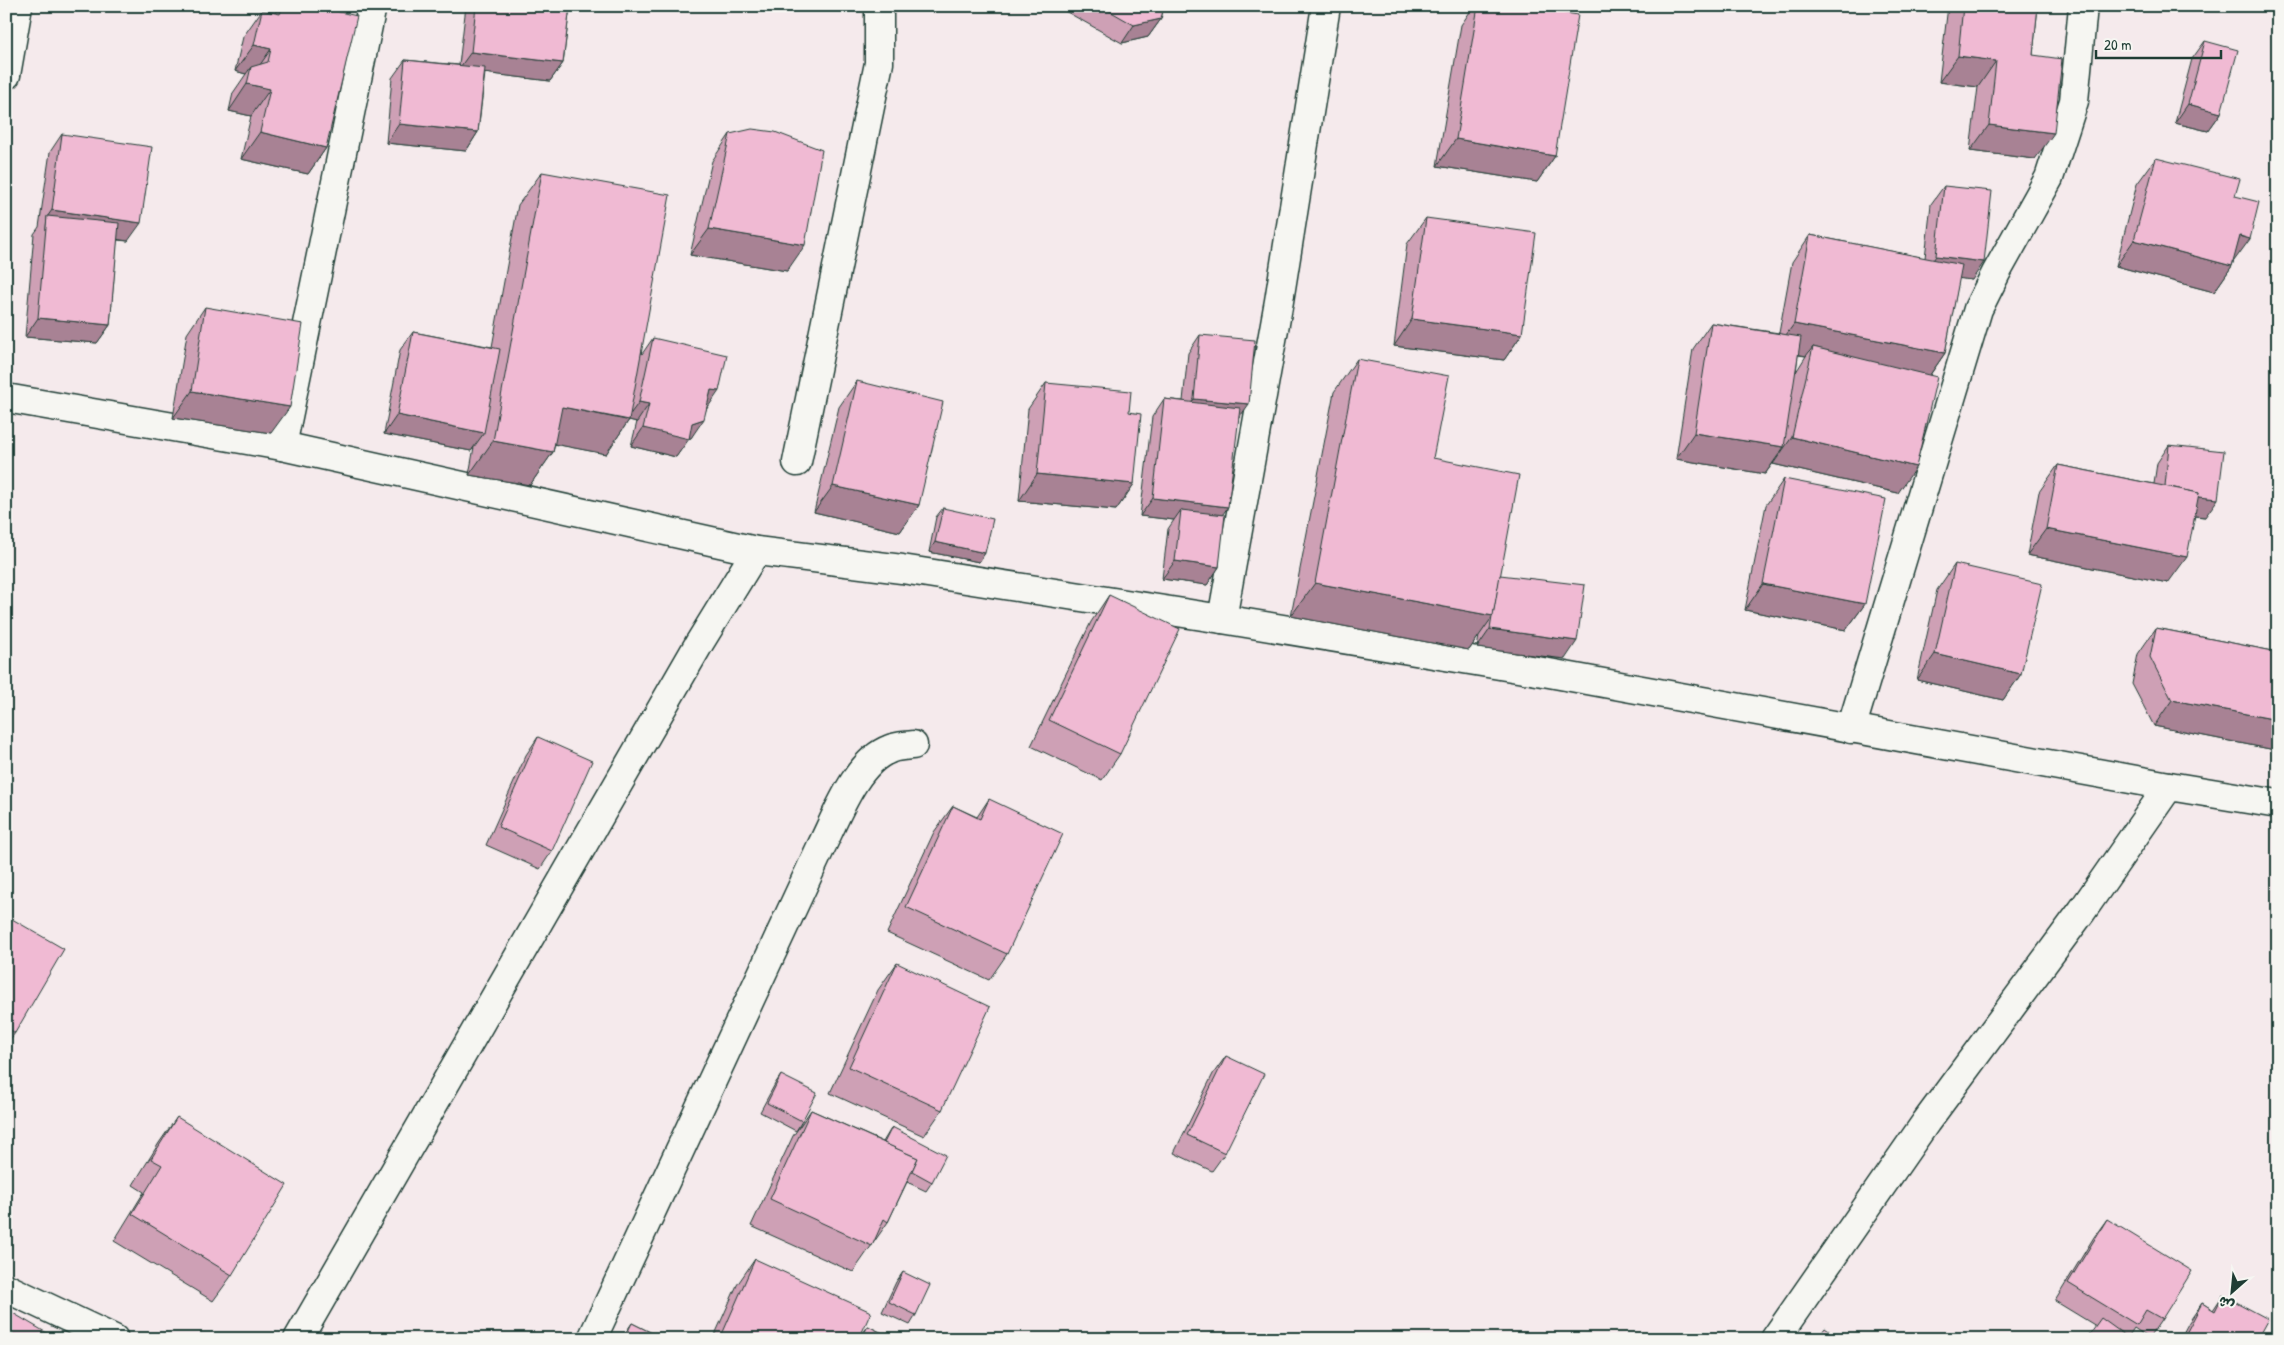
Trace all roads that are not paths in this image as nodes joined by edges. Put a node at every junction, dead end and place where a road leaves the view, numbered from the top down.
1 (18, 6) edge
2 (372, 6) edge
3 (879, 6) edge
4 (1326, 6) edge
5 (2083, 6) edge
6 (6, 74) edge
7 (6, 398) edge
8 (282, 446) junction
9 (797, 462) dead end
10 (756, 551) junction
11 (1222, 619) junction
12 (1851, 728) junction
13 (913, 745) dead end
14 (2169, 786) junction
15 (2278, 804) edge
16 (6, 1288) edge
17 (114, 1339) edge
18 (298, 1339) edge
19 (592, 1339) edge
20 (1775, 1339) edge

1 - 6 street
2 - 8 street
3 - 9 street
4 - 11 street
5 - 12 street
7 - 8 street
8 - 10 street
10 - 11 street
10 - 18 street
11 - 12 street
12 - 14 street
13 - 19 street
14 - 15 street
14 - 20 street
16 - 17 street

